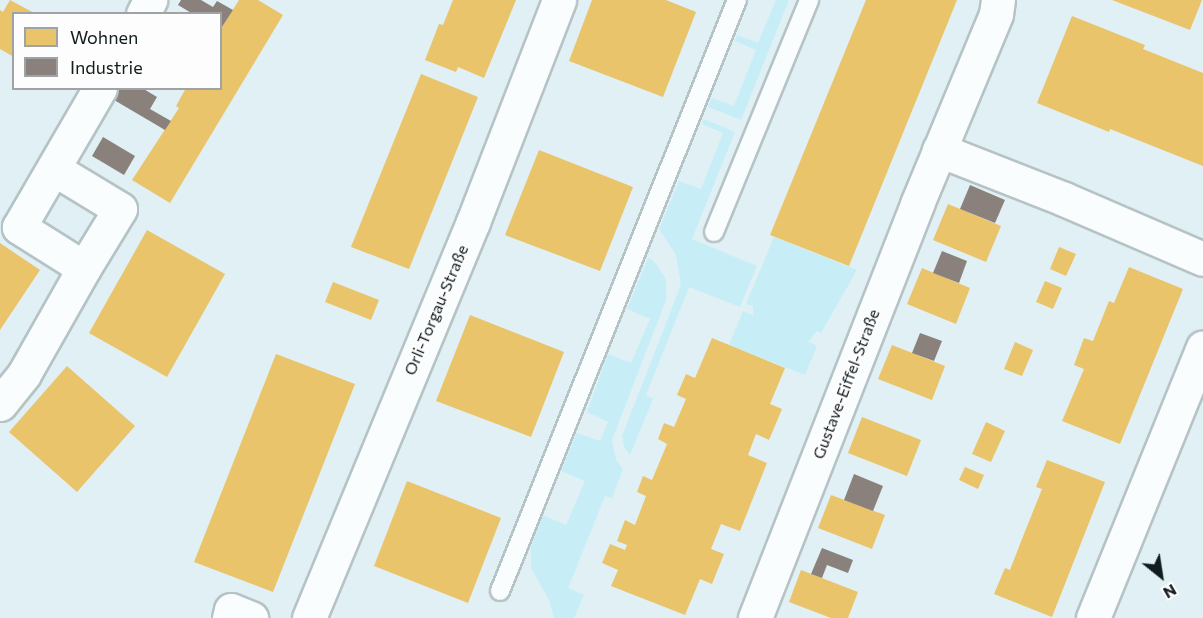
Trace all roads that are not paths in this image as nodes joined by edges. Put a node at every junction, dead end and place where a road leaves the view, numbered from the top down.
1 (560, 0) edge
2 (737, 0) edge
3 (809, 0) edge
4 (998, 0) edge
5 (99, 90) edge
6 (939, 150) junction
7 (54, 169) junction
8 (714, 232) dead end
9 (1203, 259) edge
10 (84, 268) junction
11 (1203, 347) edge
12 (0, 404) edge
13 (500, 591) dead end
14 (229, 618) edge
15 (251, 618) edge
16 (309, 618) edge
17 (755, 618) edge
18 (1093, 618) edge

1 - 16 street, Orli-Torgau-Straße
2 - 13 lane
3 - 8 lane
4 - 6 street, Gustave-Eiffel-Straße
5 - 7 street
6 - 9 street
6 - 17 street, Gustave-Eiffel-Straße
7 - 10 street
7 - 10 street
10 - 12 street
11 - 18 street
14 - 15 street

